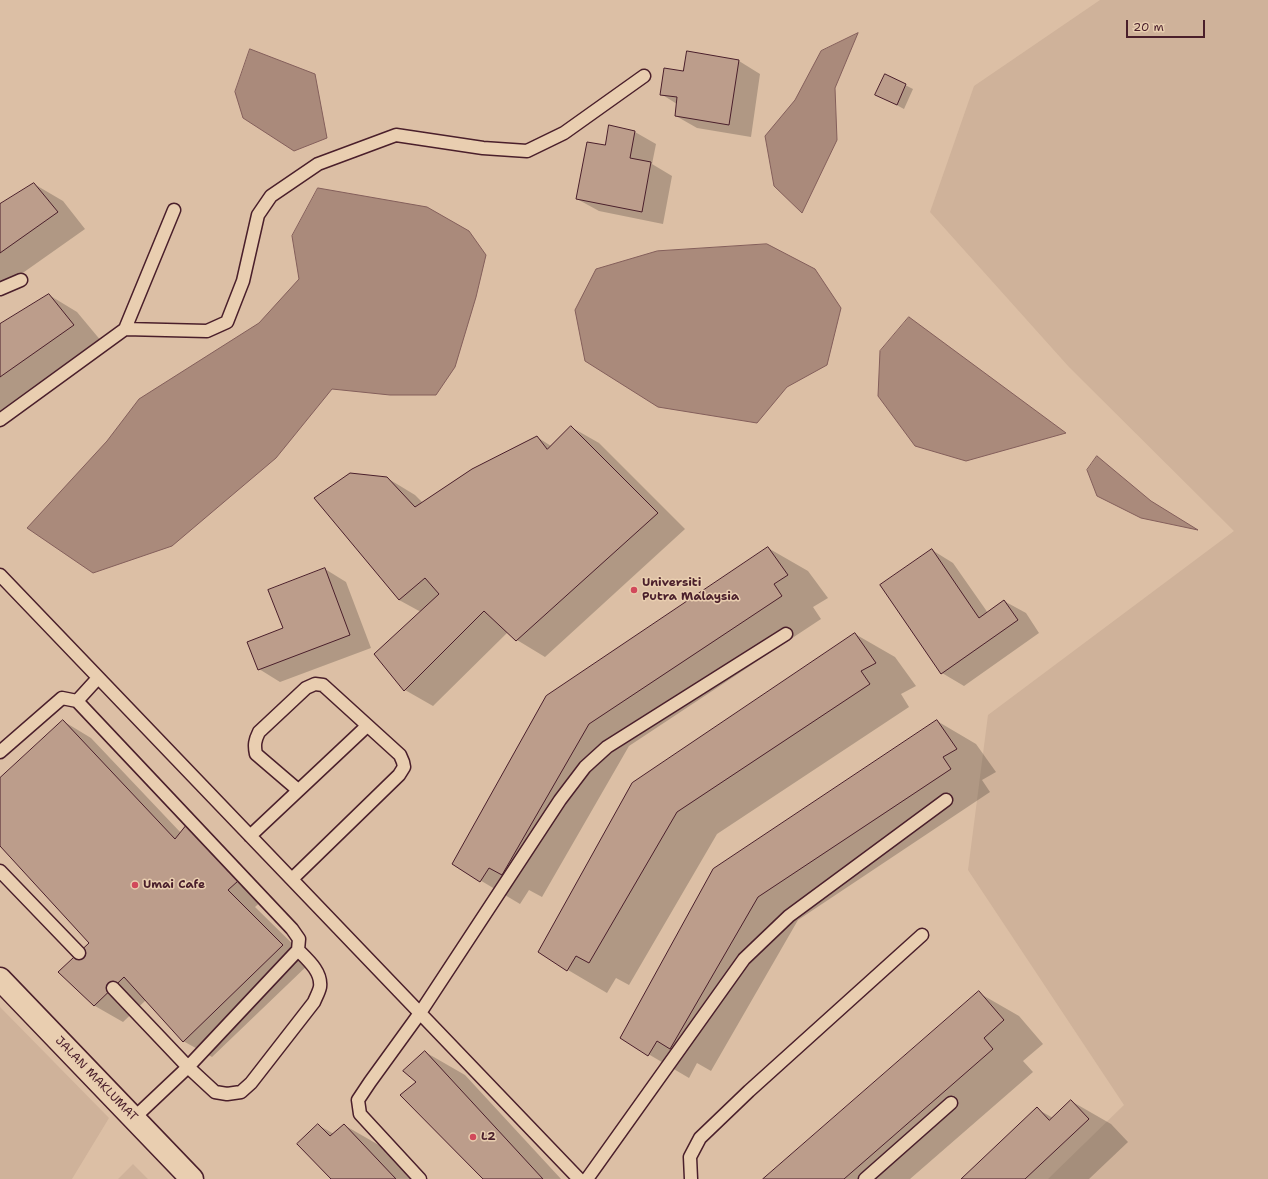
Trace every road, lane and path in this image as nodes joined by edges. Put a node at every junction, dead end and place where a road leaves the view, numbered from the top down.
1 (644, 76) dead end
2 (174, 210) dead end
3 (21, 280) dead end
4 (0, 289) edge
5 (126, 329) junction
6 (0, 420) edge
7 (0, 575) edge
8 (786, 634) dead end
9 (98, 678) junction
10 (77, 701) junction
11 (367, 726) junction
12 (0, 752) edge
13 (298, 790) junction
14 (946, 800) dead end
15 (250, 836) junction
16 (0, 871) edge
17 (292, 879) junction
18 (922, 936) dead end
19 (298, 950) junction
20 (79, 953) dead end
21 (0, 979) edge
22 (113, 988) dead end
23 (420, 1014) junction
24 (188, 1067) junction
25 (951, 1102) dead end
26 (134, 1118) junction
27 (192, 1179) edge
28 (420, 1179) edge
29 (579, 1179) edge
30 (587, 1179) edge
31 (692, 1179) edge
32 (865, 1179) edge

1 - 5 lane
2 - 5 lane
3 - 4 lane
5 - 6 lane
7 - 9 lane
8 - 23 lane
9 - 10 lane
9 - 15 lane
10 - 12 lane
10 - 19 lane
11 - 13 lane
11 - 13 lane
11 - 17 lane
13 - 15 lane
14 - 30 lane
15 - 17 lane
16 - 20 lane
17 - 23 lane
18 - 31 lane
19 - 24 lane
19 - 24 lane
21 - 26 street, JALAN MAKLUMAT
22 - 24 lane
23 - 28 lane
23 - 29 lane
24 - 26 lane
25 - 32 lane
26 - 27 street, JALAN MAKLUMAT

